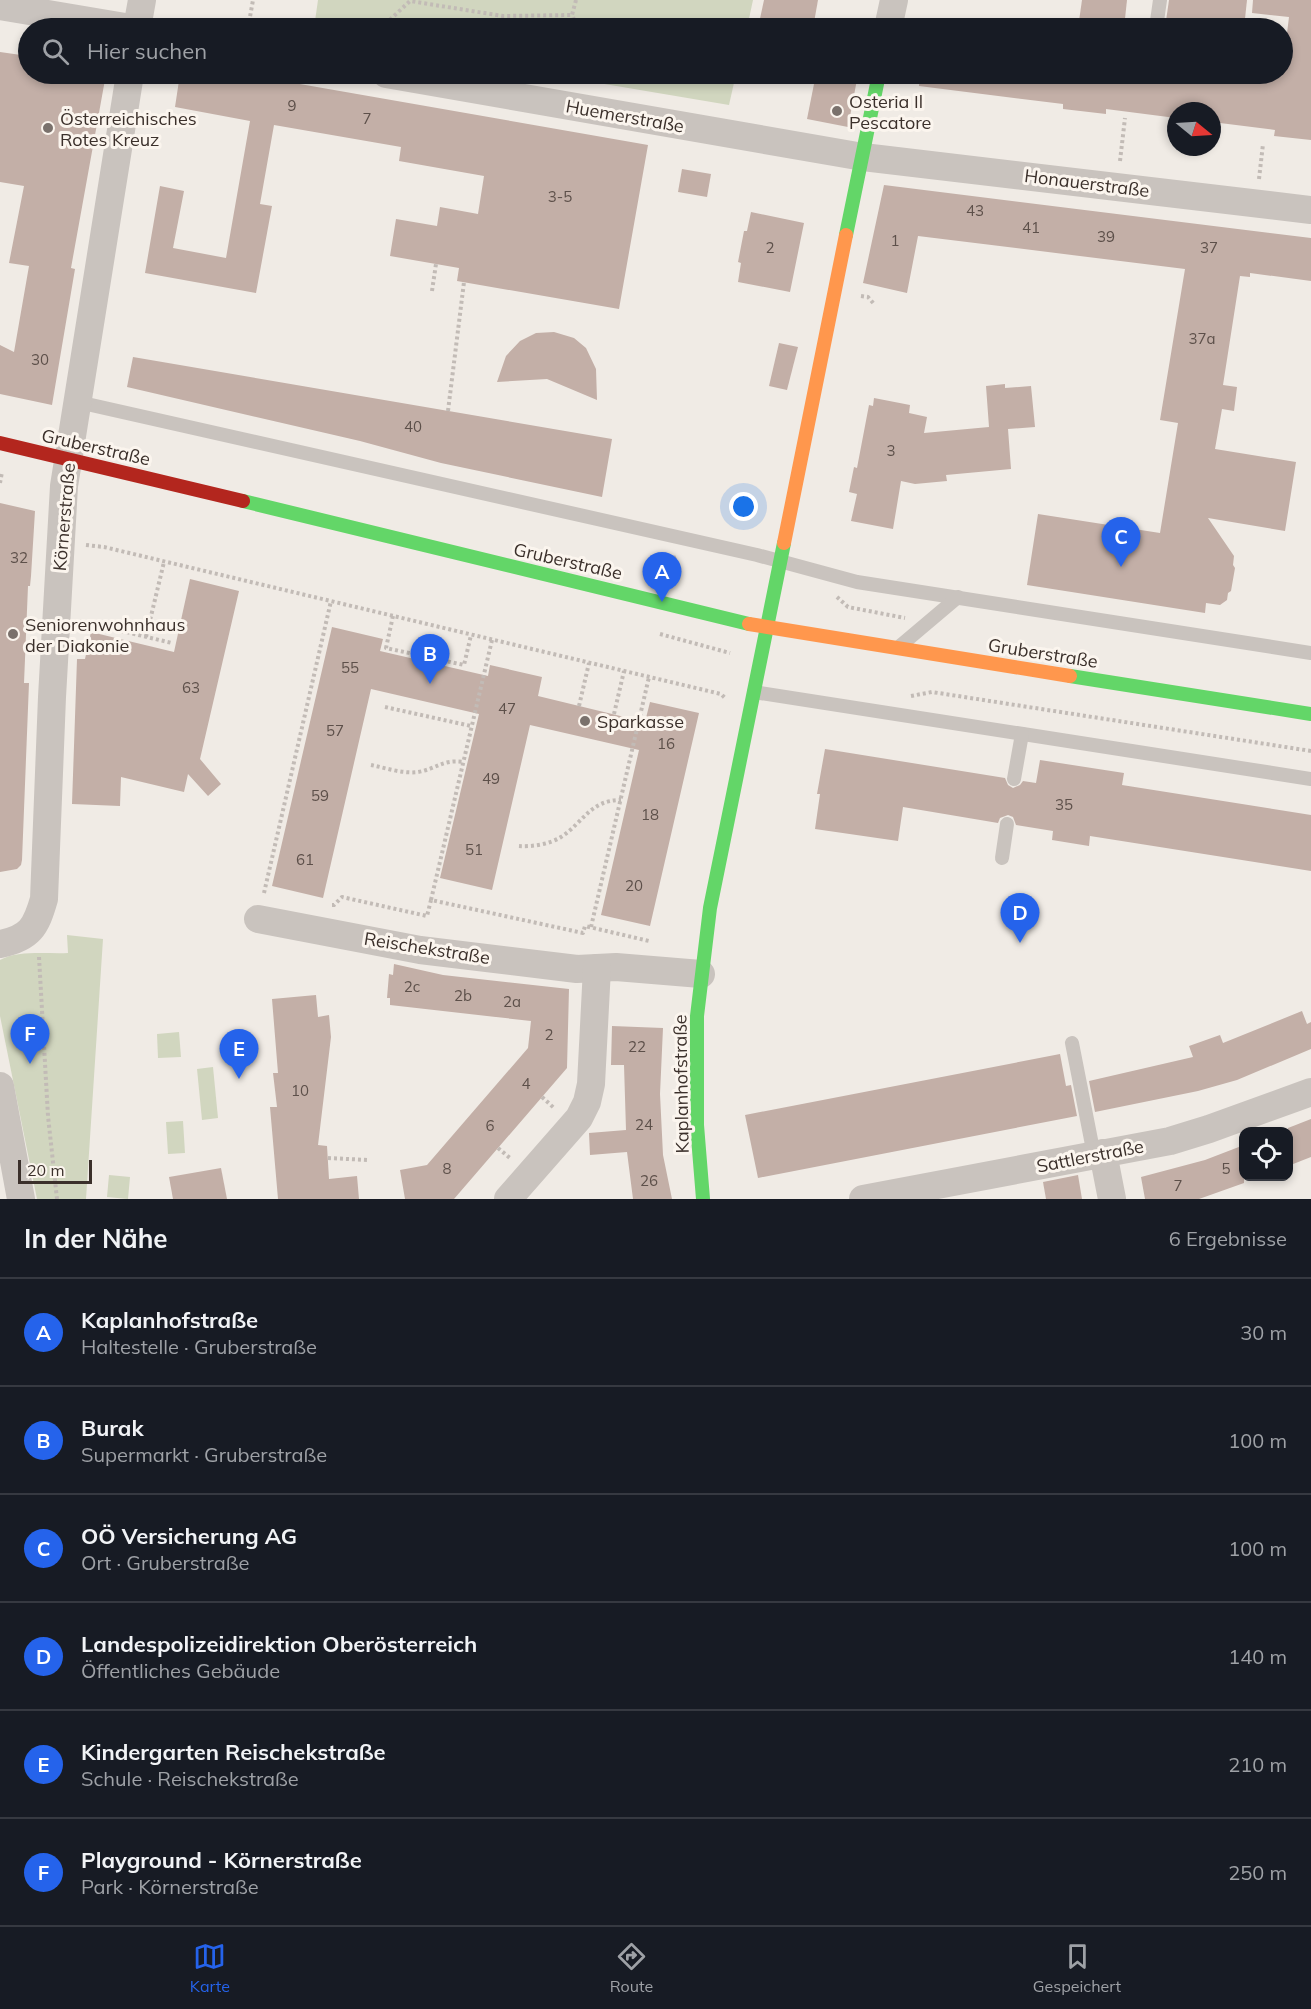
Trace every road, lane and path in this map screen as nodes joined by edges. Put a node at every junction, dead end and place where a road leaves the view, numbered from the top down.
1 (142, 0) edge
2 (253, 0) edge
3 (410, 0) edge
4 (576, 0) edge
5 (894, 0) edge
6 (1160, 0) edge
7 (1, 12) edge
8 (572, 15) junction
9 (50, 18) edge
10 (139, 18) edge
11 (250, 18) edge
12 (391, 18) edge
13 (573, 18) edge
14 (890, 18) edge
15 (1157, 18) edge
16 (128, 84) edge
17 (443, 84) edge
18 (877, 84) edge
19 (1125, 118) dead end
20 (1263, 144) dead end
21 (863, 157) junction
22 (1119, 168) dead end
23 (1258, 186) dead end
24 (1311, 210) edge
25 (436, 264) dead end
26 (464, 282) dead end
27 (432, 291) dead end
28 (857, 295) dead end
29 (874, 304) dead end
30 (78, 402) junction
31 (448, 411) dead end
32 (0, 443) edge
33 (69, 458) junction
34 (2, 472) dead end
35 (0, 483) edge
36 (79, 549) dead end
37 (164, 561) junction
38 (781, 561) junction
39 (958, 597) junction
40 (331, 601) junction
41 (393, 616) junction
42 (74, 619) dead end
43 (767, 627) junction
44 (471, 635) junction
45 (146, 637) junction
46 (492, 640) junction
47 (172, 643) dead end
48 (898, 648) junction
49 (1311, 653) edge
50 (589, 663) junction
51 (624, 671) junction
52 (649, 677) junction
53 (754, 693) junction
54 (909, 696) dead end
55 (579, 706) dead end
56 (385, 707) dead end
57 (726, 707) dead end
58 (614, 714) dead end
59 (1311, 714) edge
60 (471, 726) junction
61 (1022, 734) junction
62 (1311, 751) edge
63 (463, 762) junction
64 (371, 765) dead end
65 (1014, 779) dead end
66 (1311, 779) edge
67 (621, 800) junction
68 (1007, 824) dead end
69 (519, 846) dead end
70 (1002, 858) dead end
71 (275, 896) dead end
72 (431, 900) junction
73 (322, 903) dead end
74 (260, 906) junction
75 (591, 927) junction
76 (652, 942) dead end
77 (0, 944) edge
78 (39, 957) dead end
79 (597, 968) junction
80 (701, 974) junction
81 (1072, 1043) dead end
82 (0, 1086) edge
83 (1311, 1092) edge
84 (542, 1097) dead end
85 (559, 1112) dead end
86 (498, 1148) dead end
87 (1098, 1154) junction
88 (328, 1158) dead end
89 (368, 1160) dead end
90 (515, 1163) dead end
91 (21, 1199) edge
92 (57, 1199) edge
93 (508, 1199) edge
94 (703, 1199) edge
95 (863, 1199) edge
96 (1112, 1199) edge

1 - 10 street
2 - 11 path
3 - 8 path
3 - 12 path
4 - 8 path
5 - 14 street
6 - 15 lane
7 - 9 street
8 - 13 path
16 - 30 street, Körnerstraße
17 - 21 street, Huemerstraße
18 - 21 main road, Kaplanhofstraße
19 - 22 path
20 - 23 path
21 - 24 street, Honauerstraße
21 - 38 main road, Kaplanhofstraße
25 - 27 path
26 - 31 path
28 - 29 path
30 - 33 street, Körnerstraße
30 - 38 lane
32 - 33 main road, Gruberstraße
33 - 43 main road, Gruberstraße
33 - 77 street, Körnerstraße
34 - 35 path
36 - 37 path
37 - 40 path
37 - 45 path
38 - 39 lane
38 - 43 main road, Kaplanhofstraße
39 - 48 lane
39 - 49 lane
40 - 41 path
40 - 74 path
41 - 44 path
41 - 44 path
42 - 45 path
43 - 48 main road, Gruberstraße
43 - 53 main road, Kaplanhofstraße
44 - 46 path
45 - 47 path
46 - 50 path
46 - 60 path
48 - 59 main road, Gruberstraße
50 - 51 path
50 - 55 path
51 - 52 path
51 - 58 path
52 - 57 path
52 - 67 path
53 - 61 lane
53 - 80 main road, Kaplanhofstraße
54 - 62 path
56 - 60 path
60 - 63 path
61 - 65 lane
61 - 66 lane
63 - 64 path
63 - 72 path
67 - 69 path
67 - 75 path
68 - 70 lane
71 - 74 path
72 - 73 path
72 - 75 path
74 - 79 street, Reischekstraße
75 - 76 path
78 - 92 path
79 - 80 street, Reischekstraße
79 - 93 street
80 - 94 main road, Kaplanhofstraße
81 - 87 lane
82 - 91 street
83 - 87 street, Sattlerstraße
84 - 85 path
86 - 90 path
87 - 95 street, Sattlerstraße
87 - 96 street
88 - 89 path

